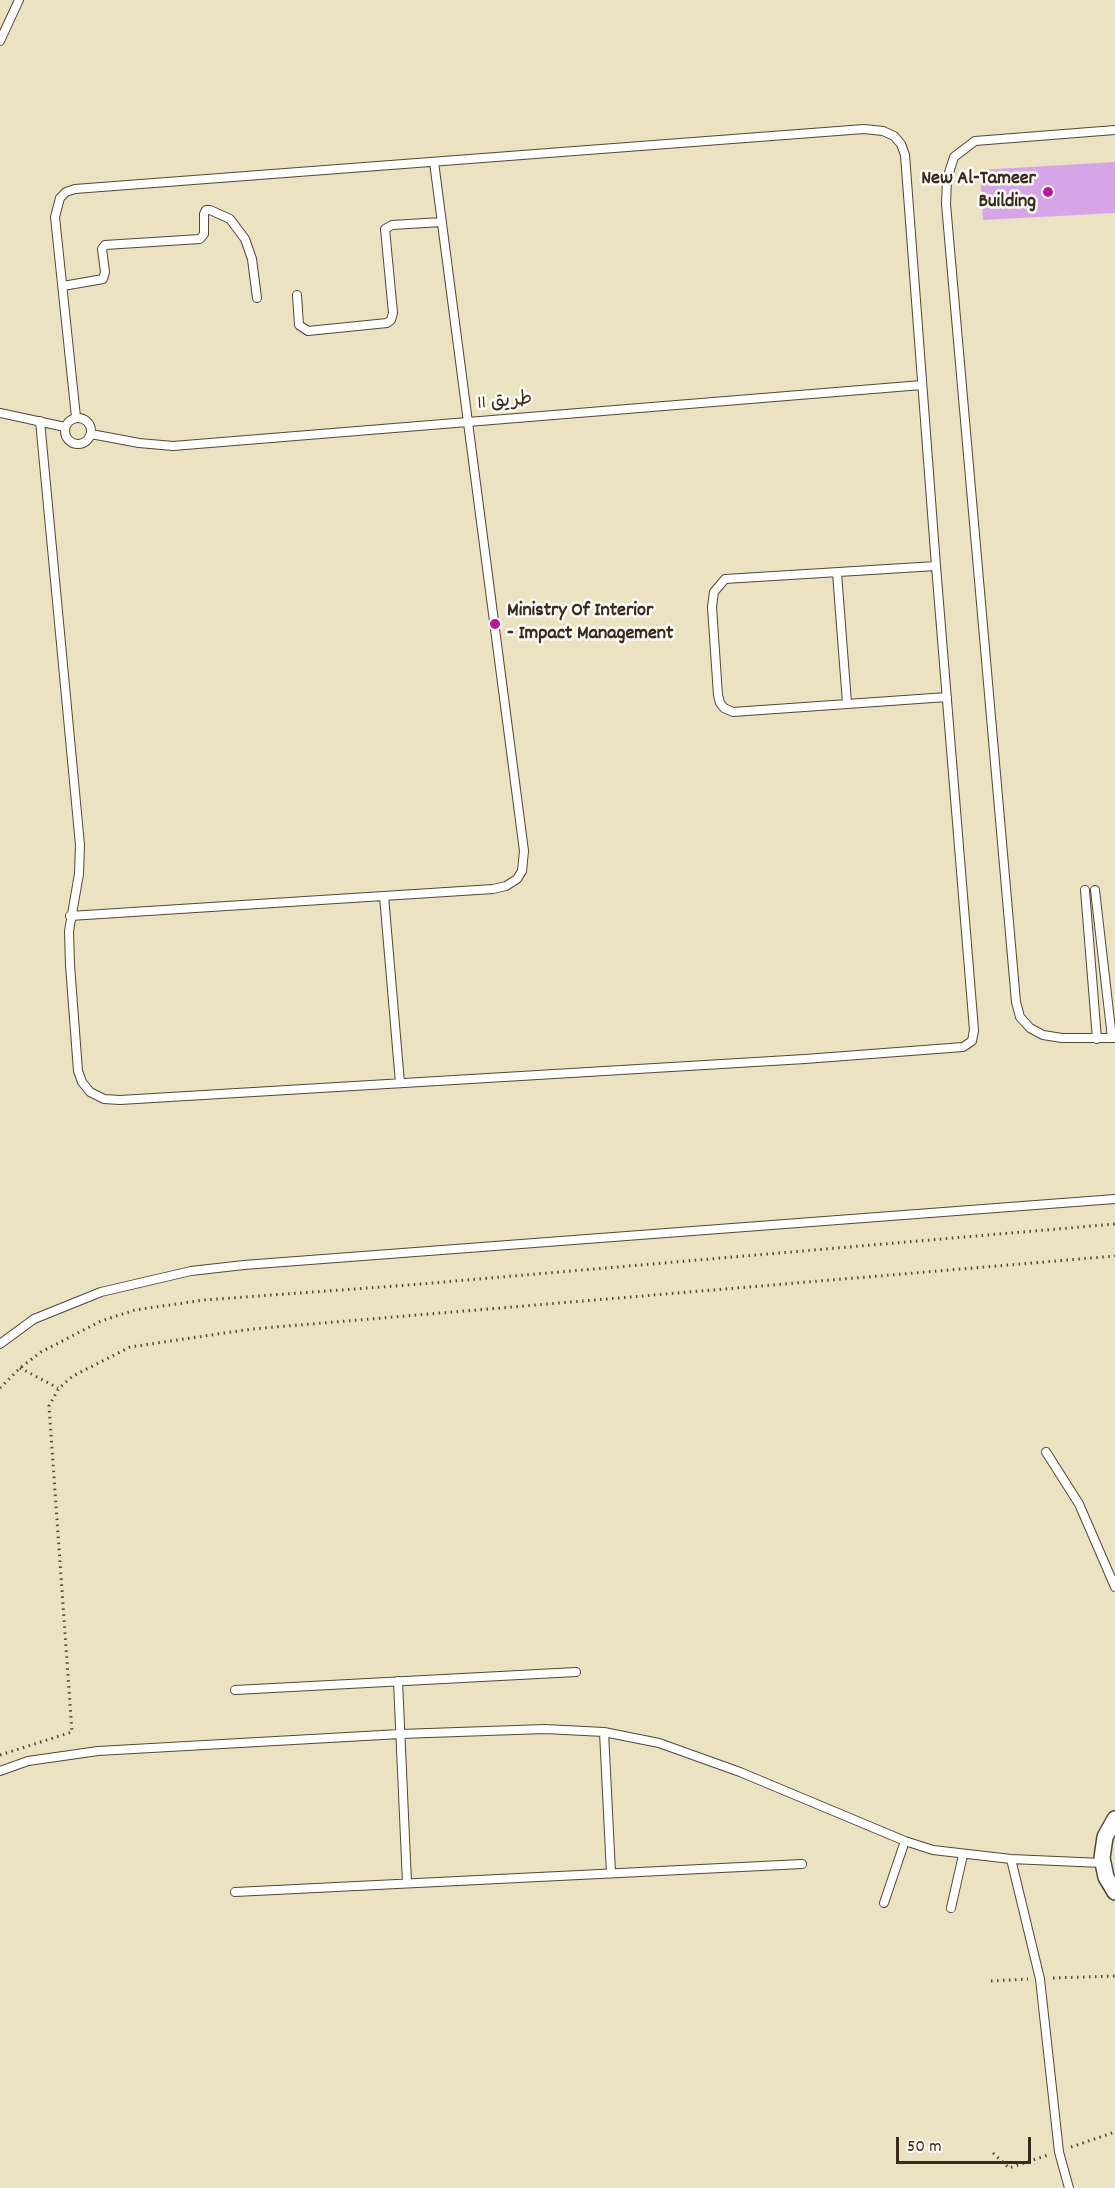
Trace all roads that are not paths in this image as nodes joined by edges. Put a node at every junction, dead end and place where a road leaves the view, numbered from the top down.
1 (19, 0) edge
2 (0, 41) edge
3 (1115, 130) edge
4 (434, 162) junction
5 (442, 222) junction
6 (63, 286) junction
7 (297, 295) dead end
8 (257, 298) dead end
9 (922, 385) junction
10 (0, 412) edge
11 (76, 417) junction
12 (40, 422) junction
13 (467, 422) junction
14 (65, 428) junction
15 (91, 434) junction
16 (936, 566) junction
17 (837, 573) junction
18 (947, 697) junction
19 (846, 704) junction
20 (1085, 890) dead end
21 (1095, 890) dead end
22 (384, 896) junction
23 (70, 916) junction
24 (1114, 1038) edge
25 (1097, 1039) junction
26 (400, 1083) junction
27 (1115, 1199) edge
28 (0, 1344) edge
29 (1046, 1452) dead end
30 (1115, 1587) edge
31 (576, 1672) dead end
32 (398, 1681) junction
33 (235, 1690) dead end
34 (604, 1732) junction
35 (400, 1734) junction
36 (0, 1771) edge
37 (1115, 1819) edge
38 (905, 1841) junction
39 (963, 1854) junction
40 (1011, 1859) junction
41 (1102, 1863) junction
42 (801, 1864) dead end
43 (611, 1874) junction
44 (407, 1884) junction
45 (236, 1892) dead end
46 (1115, 1892) edge
47 (884, 1903) dead end
48 (951, 1908) dead end
49 (1069, 2188) edge

1 - 2 lane
3 - 25 lane
4 - 5 lane
4 - 6 lane
4 - 9 lane
5 - 7 lane
5 - 13 lane
6 - 8 lane
6 - 11 lane
9 - 13 lane, طريق 11
9 - 16 lane
10 - 12 lane
11 - 14 lane
11 - 15 lane
12 - 14 lane
12 - 23 lane
13 - 15 lane, طريق 11
13 - 22 lane
14 - 15 lane
16 - 17 lane
16 - 18 lane
17 - 19 lane
17 - 19 lane
18 - 19 lane
18 - 26 lane
20 - 25 lane
21 - 24 lane
22 - 23 lane
22 - 26 lane
23 - 26 lane
24 - 25 lane
27 - 28 lane
29 - 30 lane
31 - 32 lane
32 - 33 lane
32 - 35 lane
34 - 35 lane
34 - 38 lane
34 - 43 lane
35 - 36 lane
35 - 44 lane
37 - 41 street
38 - 39 lane
38 - 47 lane
39 - 40 lane
39 - 48 lane
40 - 41 lane
40 - 49 lane
41 - 46 street
42 - 43 lane
43 - 44 lane
44 - 45 lane

